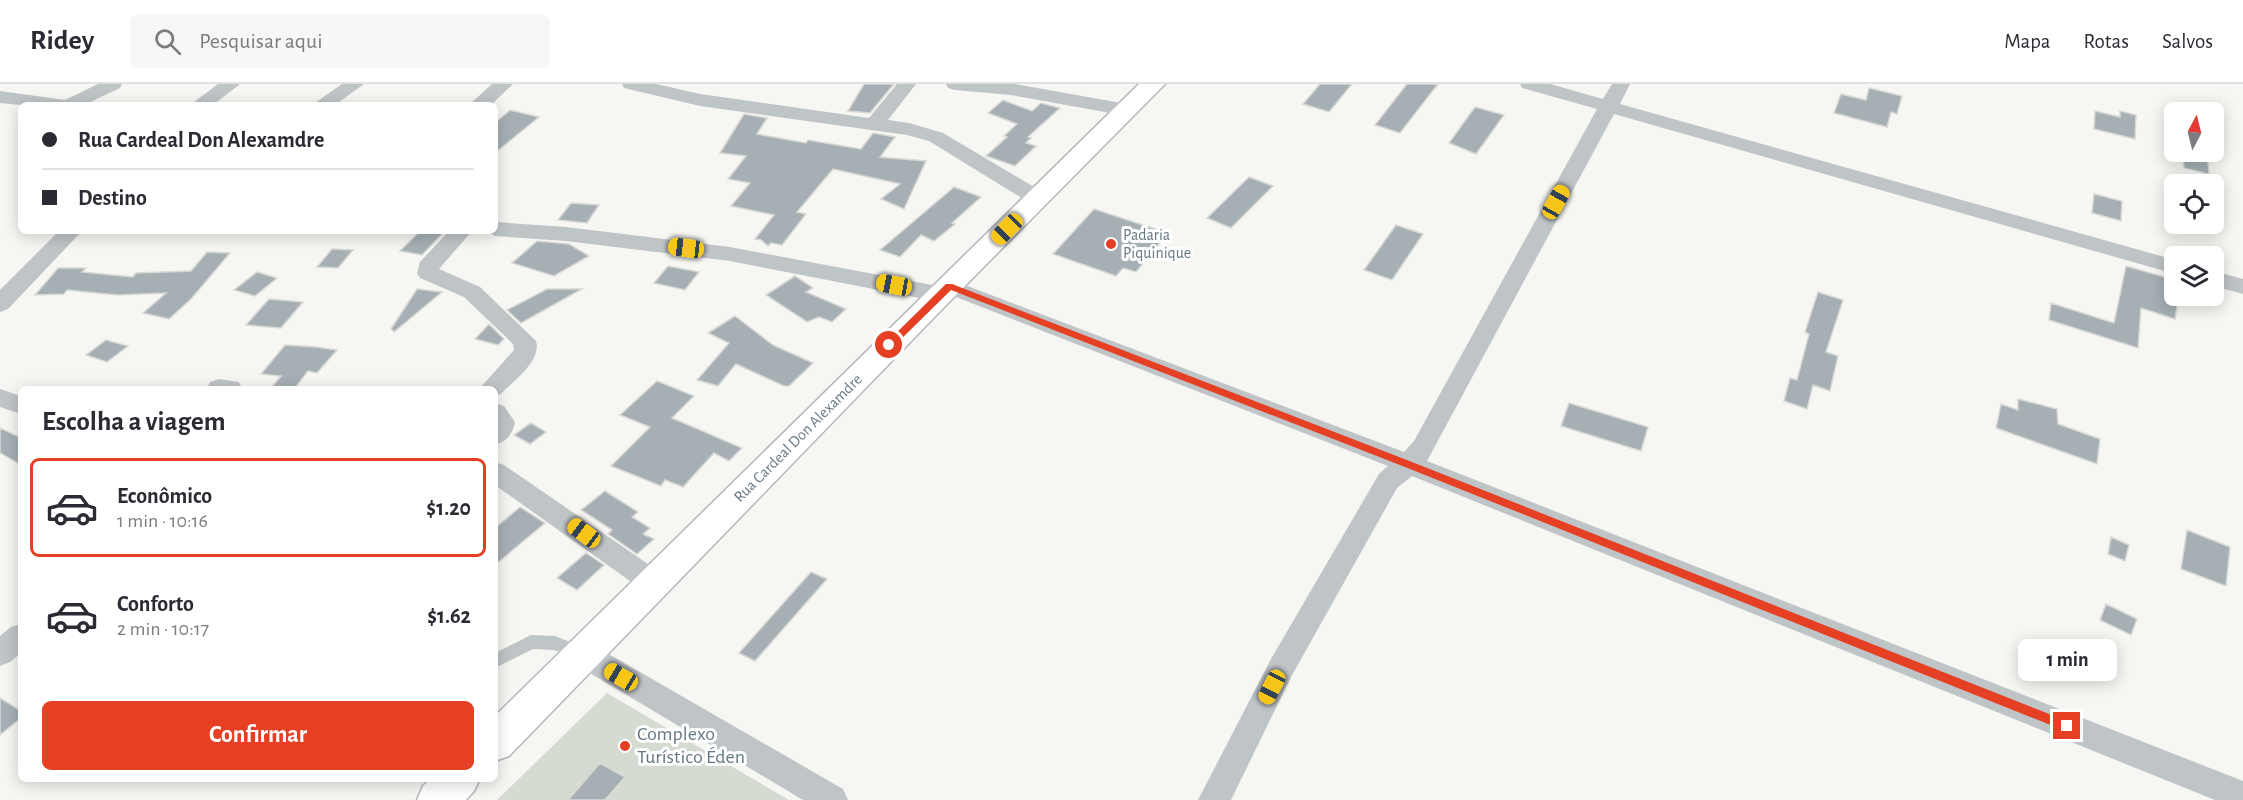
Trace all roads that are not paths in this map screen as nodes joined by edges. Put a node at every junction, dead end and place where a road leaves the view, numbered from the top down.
1 (113, 84) edge
2 (231, 84) edge
3 (355, 84) edge
4 (504, 84) edge
5 (631, 84) edge
6 (908, 84) edge
7 (955, 84) edge
8 (1153, 84) edge
9 (1529, 84) edge
10 (1615, 95) edge
11 (0, 98) edge
12 (36, 102) edge
13 (75, 102) edge
14 (204, 102) edge
15 (327, 102) edge
16 (483, 102) edge
17 (1127, 110) junction
18 (874, 124) junction
19 (1037, 198) junction
20 (498, 229) edge
21 (68, 234) edge
22 (458, 234) edge
23 (2164, 264) edge
24 (2224, 281) edge
25 (2243, 287) edge
26 (945, 290) junction
27 (0, 304) edge
28 (494, 386) edge
29 (0, 398) edge
30 (18, 404) edge
31 (498, 416) edge
32 (498, 432) edge
33 (1409, 464) junction
34 (498, 474) edge
35 (654, 583) junction
36 (18, 638) edge
37 (0, 653) edge
38 (583, 654) junction
39 (498, 659) edge
40 (498, 740) edge
41 (456, 782) edge
42 (2243, 796) edge
43 (438, 800) edge
44 (832, 800) edge
45 (1214, 800) edge

1 - 13 street
2 - 14 street
3 - 15 street
4 - 16 street
5 - 18 street
6 - 18 street
7 - 17 street
8 - 17 main road, Rua Cardeal Don Alexamdre
9 - 10 street
10 - 23 street
10 - 33 street
11 - 12 street
17 - 19 main road, Rua Cardeal Don Alexamdre
18 - 19 street
19 - 26 main road, Rua Cardeal Don Alexamdre
20 - 26 street
21 - 27 street
22 - 28 street
24 - 25 street
26 - 33 street
26 - 35 main road, Rua Cardeal Don Alexamdre
29 - 30 street
31 - 32 street
33 - 42 street
33 - 45 street
34 - 35 street
35 - 38 main road, Rua Cardeal Don Alexamdre
36 - 37 street
38 - 39 lane
38 - 40 main road, Rua Cardeal Don Alexamdre
38 - 44 street
41 - 43 main road

